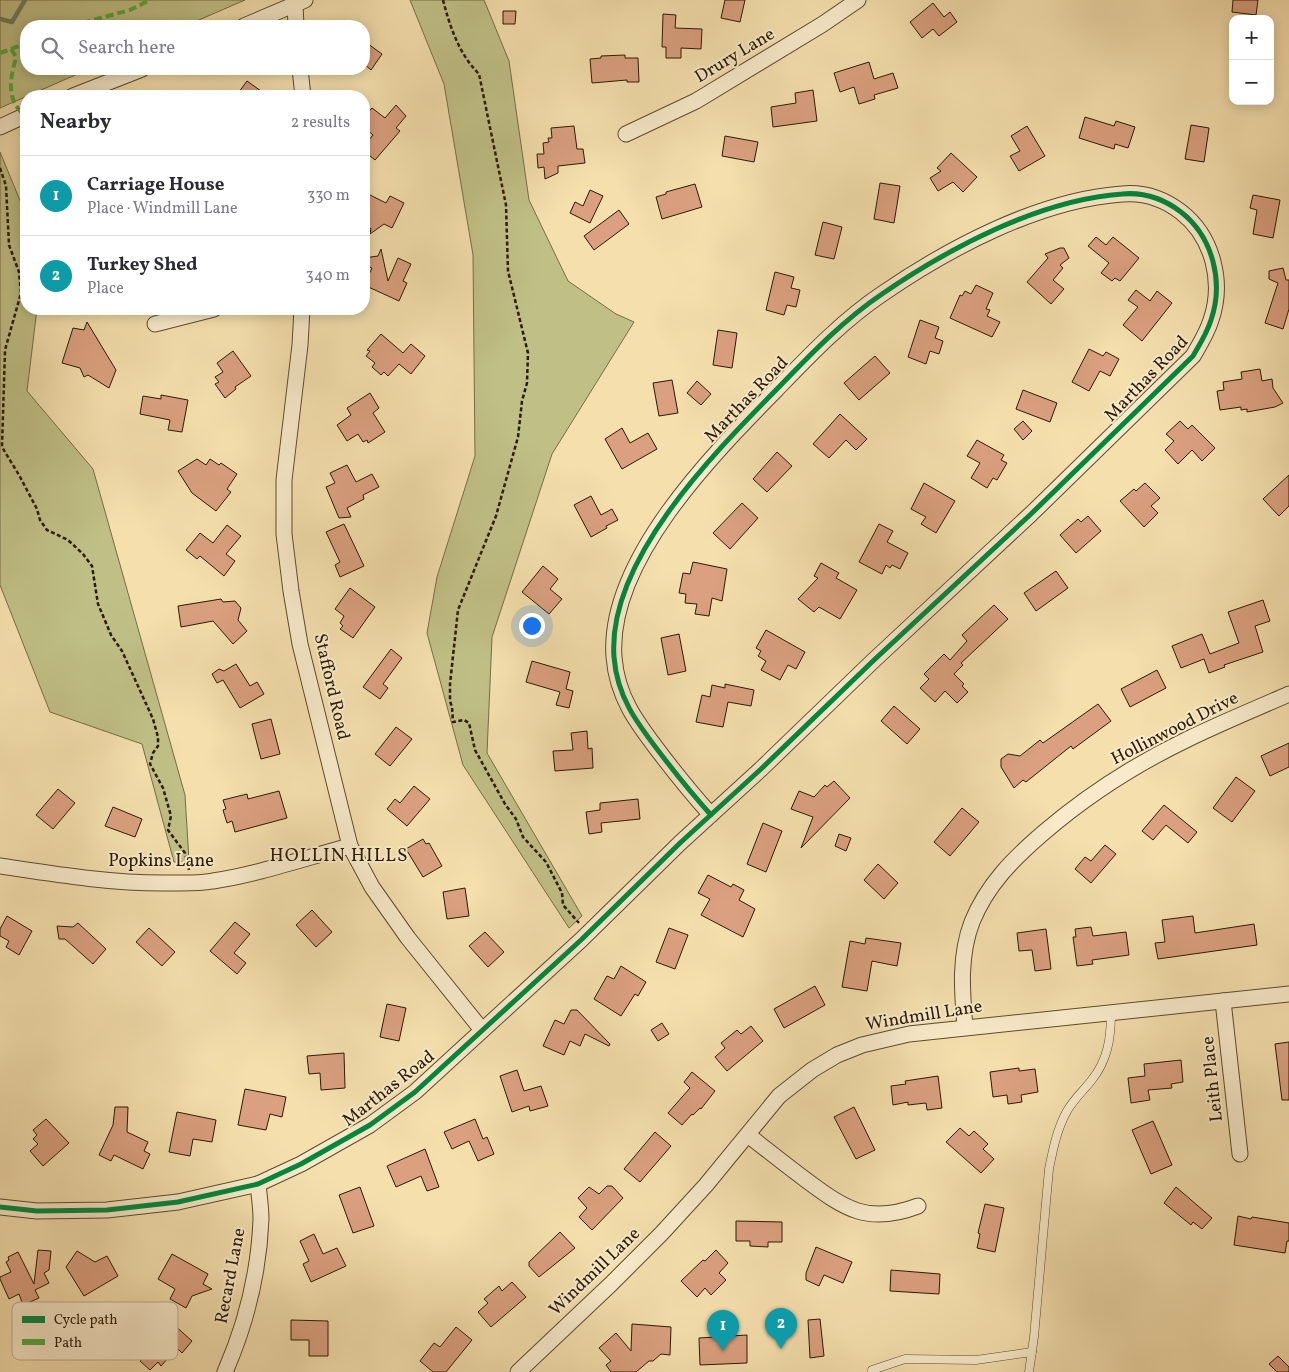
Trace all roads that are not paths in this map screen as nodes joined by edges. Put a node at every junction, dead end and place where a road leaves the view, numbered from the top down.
1 (858, 0) edge
2 (300, 2) edge
3 (258, 20) edge
4 (297, 20) edge
5 (127, 75) edge
6 (301, 75) edge
7 (88, 90) edge
8 (302, 90) edge
9 (20, 118) edge
10 (0, 126) edge
11 (626, 134) dead end
12 (191, 315) edge
13 (302, 315) edge
14 (156, 324) dead end
15 (1289, 694) edge
16 (711, 815) junction
17 (350, 846) junction
18 (0, 866) edge
19 (1289, 994) edge
20 (1223, 1001) junction
21 (1110, 1012) junction
22 (965, 1027) junction
23 (482, 1030) junction
24 (748, 1135) junction
25 (1240, 1154) dead end
26 (258, 1184) junction
27 (918, 1206) dead end
28 (0, 1207) edge
29 (1032, 1352) junction
30 (225, 1372) edge
31 (518, 1372) edge
32 (874, 1372) edge
33 (1029, 1372) edge

1 - 11 street, Drury Lane
2 - 3 street
2 - 4 street
5 - 7 street
6 - 8 street
9 - 10 street
12 - 14 street
13 - 17 street, Stafford Road
15 - 22 street, Hollinwood Drive
16 - 16 street, Marthas Road
16 - 23 street, Marthas Road
17 - 18 street, Popkins Lane
17 - 23 street, Stafford Road
19 - 20 street, Windmill Lane
20 - 21 street, Windmill Lane
20 - 25 street, Leith Place
21 - 22 street, Windmill Lane
21 - 29 lane
22 - 24 street, Windmill Lane
23 - 26 street, Marthas Road
24 - 27 street
24 - 31 street, Windmill Lane
26 - 28 street, Marthas Road
26 - 30 street, Recard Lane
29 - 32 lane
29 - 33 lane

